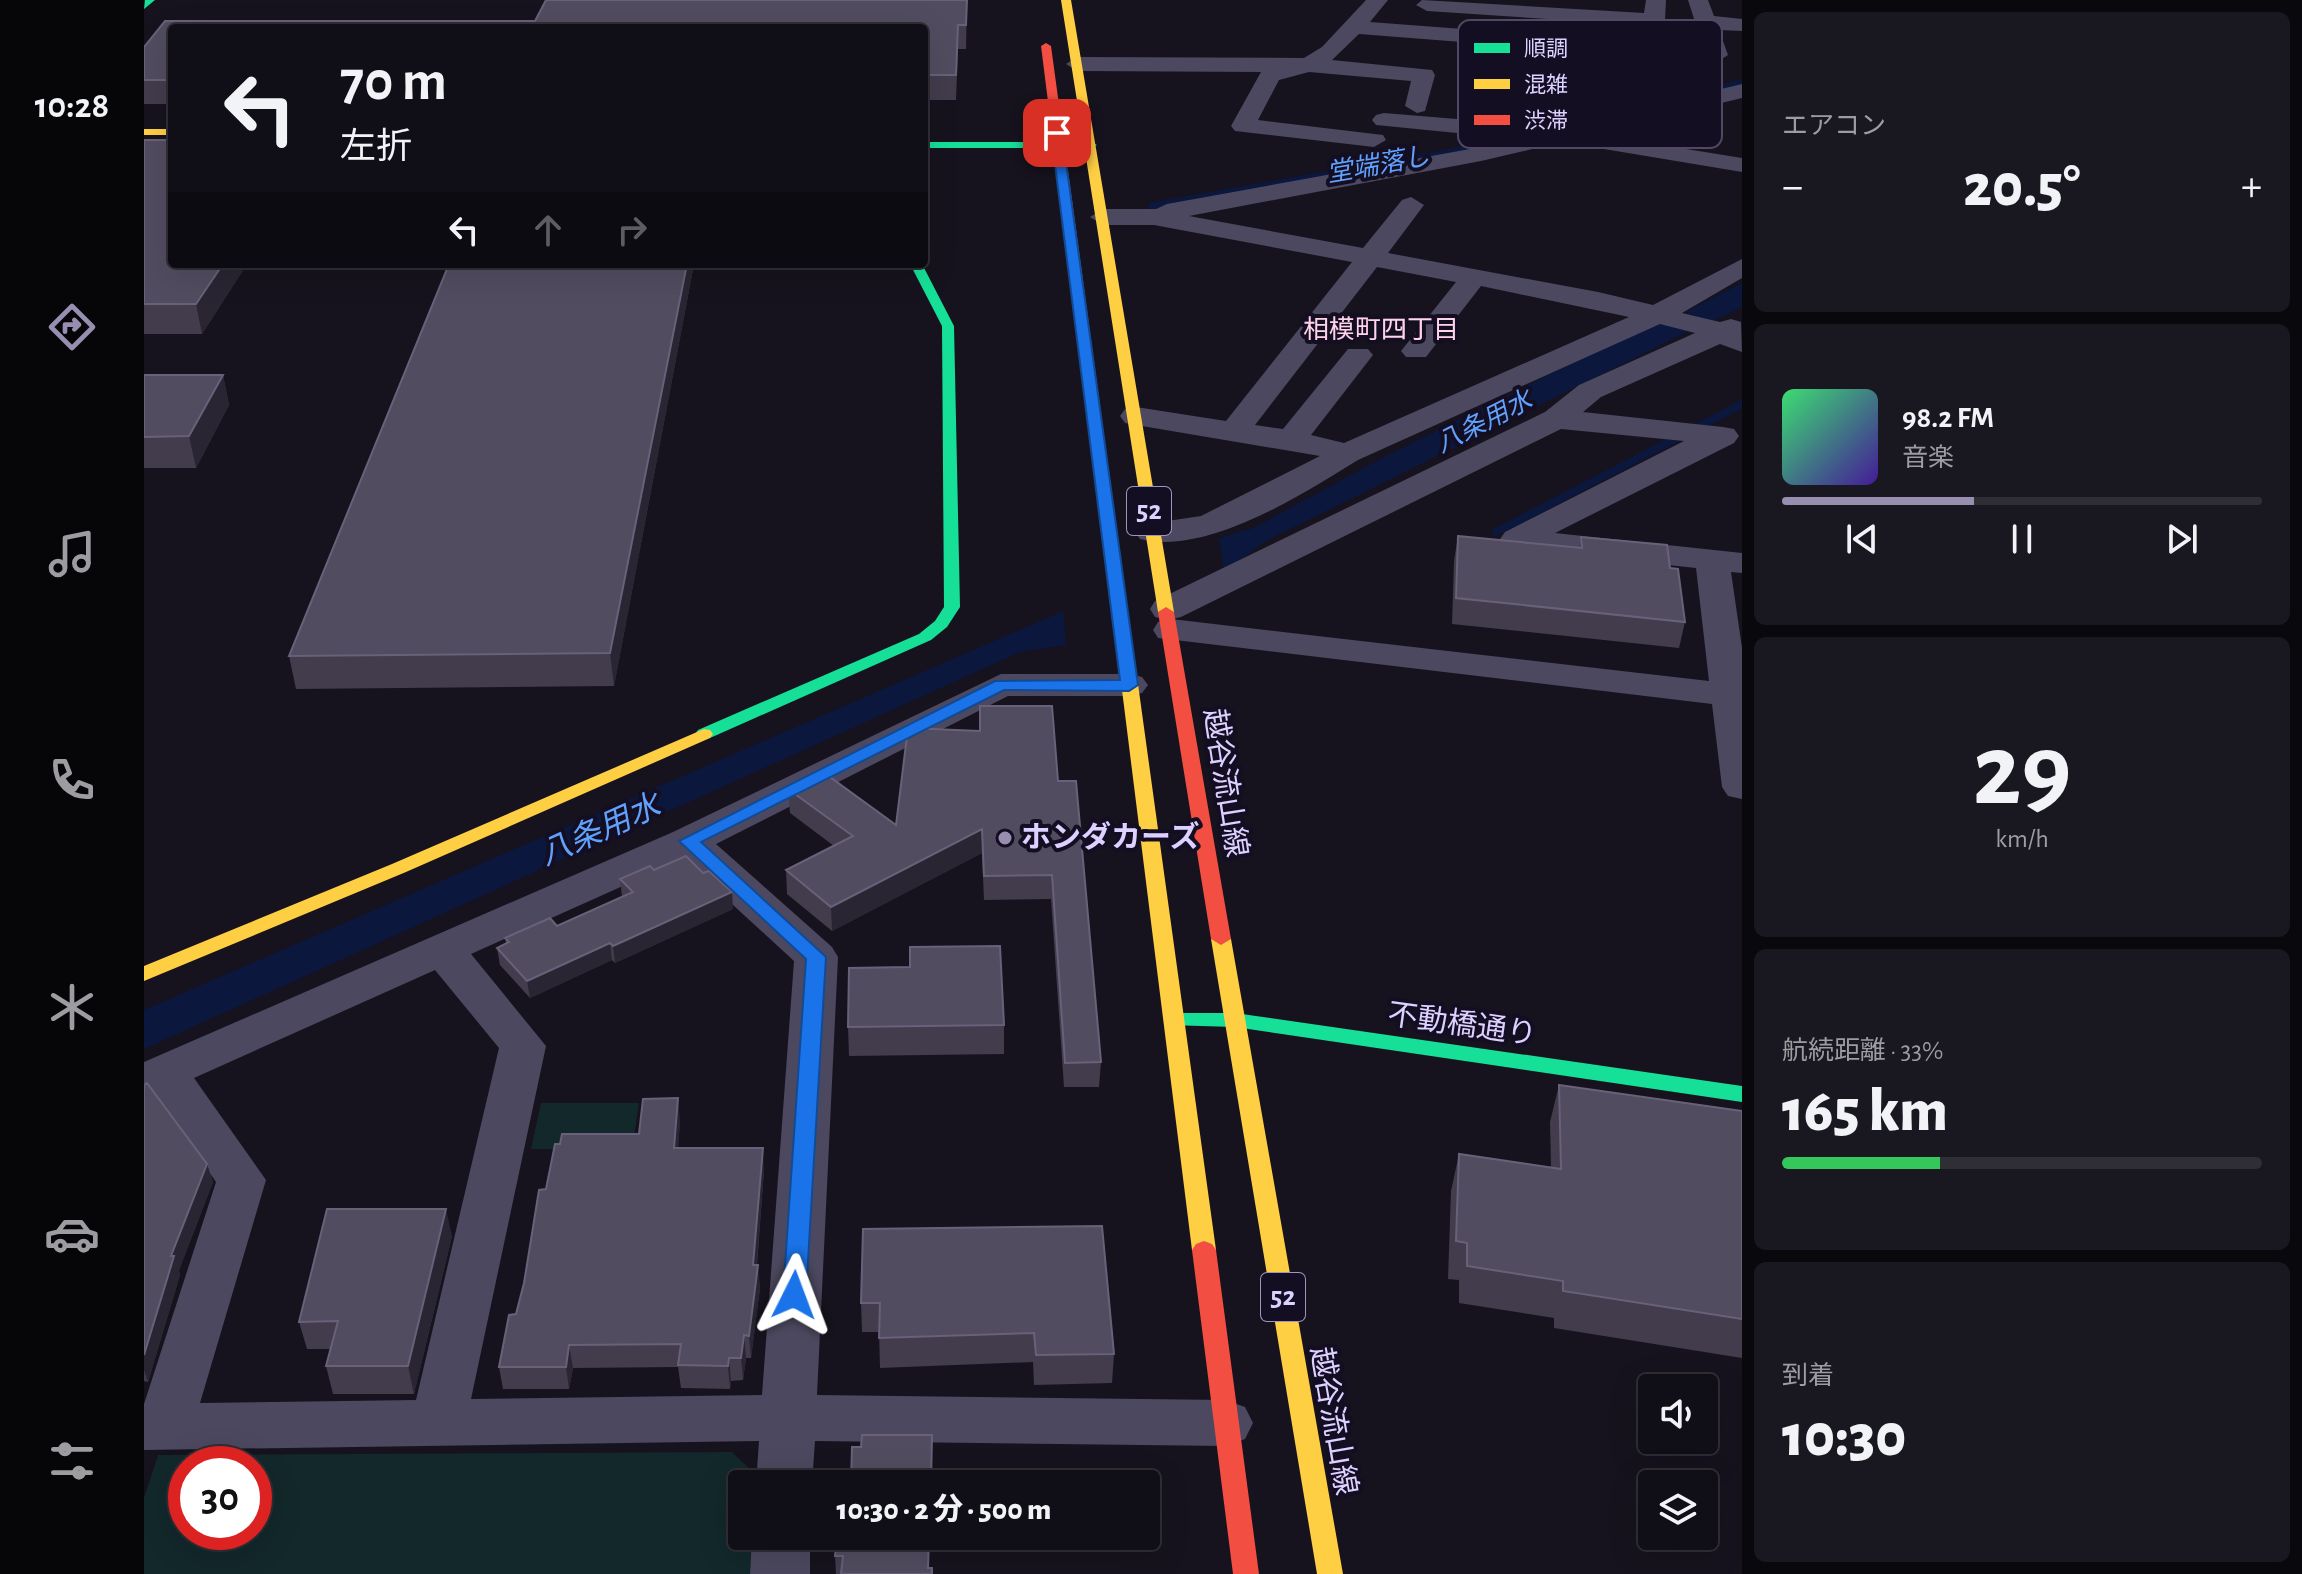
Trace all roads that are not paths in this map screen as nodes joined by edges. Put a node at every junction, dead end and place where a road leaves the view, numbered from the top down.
1 (150, 0) edge
2 (1066, 0) edge
3 (1656, 0) edge
4 (1698, 0) edge
5 (1376, 1) edge
6 (144, 6) edge
7 (1704, 20) edge
8 (1722, 23) edge
9 (1742, 25) edge
10 (1353, 27) junction
11 (1045, 30) dead end
12 (1458, 35) edge
13 (1330, 52) junction
14 (1455, 61) junction
15 (1458, 61) edge
16 (1458, 63) edge
17 (1077, 64) junction
18 (1309, 65) junction
19 (1742, 91) edge
20 (1722, 96) edge
21 (1417, 106) dead end
22 (1253, 108) junction
23 (1457, 126) dead end
24 (144, 132) edge
25 (168, 132) edge
26 (928, 133) edge
27 (1091, 138) junction
28 (1058, 139) junction
29 (1374, 140) dead end
30 (144, 145) edge
31 (168, 145) edge
32 (928, 145) edge
33 (1498, 148) edge
34 (1636, 148) edge
35 (1742, 165) edge
36 (1411, 205) dead end
37 (1103, 217) junction
38 (1154, 217) junction
39 (1372, 259) junction
40 (1742, 267) edge
41 (918, 268) edge
42 (1474, 277) junction
43 (1666, 316) junction
44 (1728, 332) edge
45 (1416, 351) dead end
46 (1358, 355) dead end
47 (1136, 416) junction
48 (1556, 419) junction
49 (1234, 431) junction
50 (1731, 437) edge
51 (1291, 440) junction
52 (1347, 453) junction
53 (1152, 532) junction
54 (1727, 561) edge
55 (1169, 620) junction
56 (1129, 685) junction
57 (1730, 695) junction
58 (1742, 787) edge
59 (688, 841) junction
60 (444, 951) junction
61 (144, 974) edge
62 (1174, 1020) junction
63 (1235, 1020) junction
64 (154, 1076) edge
65 (1742, 1094) edge
66 (786, 1418) junction
67 (439, 1421) junction
68 (1225, 1423) junction
69 (155, 1427) edge
70 (784, 1470) edge
71 (781, 1550) edge
72 (780, 1574) edge
73 (1246, 1574) edge
74 (1330, 1574) edge

1 - 6 main road
2 - 17 main road, 越谷流山線 / 52
3 - 5 street
4 - 7 street
5 - 10 street
8 - 9 street
10 - 12 street
10 - 13 street
11 - 28 main road, 52
13 - 14 street
13 - 18 street
14 - 15 street
14 - 16 street
17 - 18 street
17 - 27 main road, 越谷流山線 / 52
18 - 21 street
18 - 22 street
19 - 20 street
22 - 23 street
22 - 29 street
24 - 25 main road
26 - 28 main road
27 - 28 main road
27 - 37 main road, 越谷流山線 / 52
28 - 32 main road
28 - 56 main road, 52
30 - 31 main road
33 - 38 street
34 - 35 street
36 - 39 street
37 - 38 street
37 - 47 main road, 越谷流山線 / 52
38 - 39 street
39 - 42 street
39 - 49 street
40 - 43 street
41 - 61 main road
42 - 43 street
42 - 45 street
43 - 44 street
43 - 52 street
44 - 48 street
46 - 51 street
47 - 49 street
47 - 53 main road, 越谷流山線 / 52
48 - 50 street
48 - 55 street
49 - 51 street
50 - 54 street
51 - 52 street
52 - 53 street
53 - 55 main road, 越谷流山線 / 52
54 - 57 street
55 - 57 street
55 - 63 main road, 越谷流山線 / 52
56 - 59 street
56 - 62 main road, 52
57 - 58 street
59 - 60 street
59 - 66 street
60 - 64 street
60 - 67 street
62 - 63 main road, 不動橋通り
62 - 68 main road, 52
63 - 65 main road, 不動橋通り
63 - 74 main road, 越谷流山線 / 52
64 - 69 street
66 - 67 street
66 - 68 street
66 - 70 street
67 - 69 street
68 - 73 main road, 52
71 - 72 street

